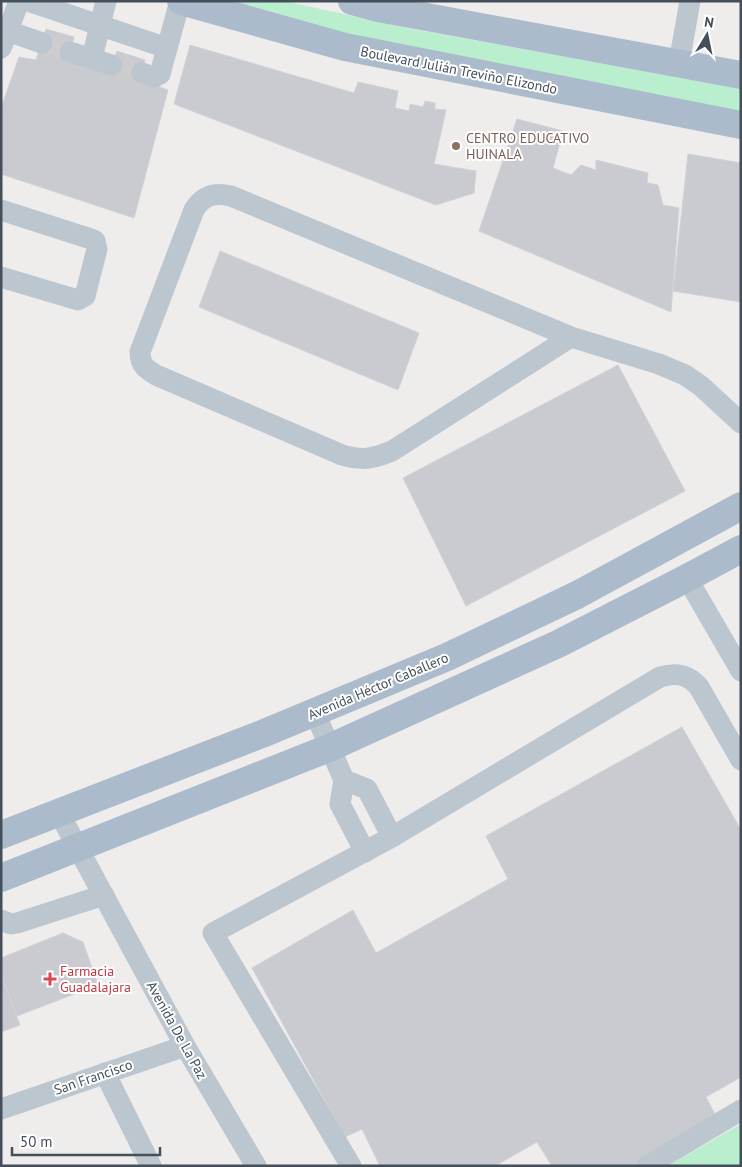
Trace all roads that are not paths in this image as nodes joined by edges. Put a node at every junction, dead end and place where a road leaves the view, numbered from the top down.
1 (19, 1) edge
2 (28, 1) edge
3 (106, 1) edge
4 (180, 1) edge
5 (352, 1) edge
6 (690, 1) edge
7 (100, 26) junction
8 (5, 40) edge
9 (42, 43) tunnel mouth
10 (167, 48) junction
11 (70, 52) tunnel mouth
12 (680, 64) junction
13 (142, 73) tunnel mouth
14 (741, 75) edge
15 (741, 126) edge
16 (1, 210) edge
17 (1, 277) edge
18 (571, 337) junction
19 (741, 423) edge
20 (741, 506) edge
21 (741, 549) edge
22 (687, 578) junction
23 (741, 670) edge
24 (315, 713) junction
25 (329, 748) junction
26 (741, 760) edge
27 (344, 780) junction
28 (58, 813) junction
29 (1, 835) edge
30 (392, 837) junction
31 (79, 848) junction
32 (365, 852) junction
33 (1, 878) edge
34 (104, 895) junction
35 (1, 920) edge
36 (185, 1046) junction
37 (105, 1073) junction
38 (1, 1109) edge
39 (741, 1110) edge
40 (151, 1166) edge
41 (256, 1166) edge
42 (350, 1166) edge
43 (647, 1166) edge

1 - 8 street
2 - 7 street
3 - 7 street
4 - 10 street
4 - 15 main road, Boulevard Julián Treviño Elizondo
5 - 12 main road
6 - 12 street
7 - 10 street
7 - 11 street
8 - 9 street
10 - 13 street
12 - 14 main road
16 - 17 street
18 - 18 street
18 - 19 street
20 - 24 main road, Avenida Héctor Caballero
21 - 22 main road
22 - 23 street
22 - 25 main road
24 - 25 street
24 - 28 main road, Avenida Héctor Caballero
25 - 27 street
25 - 31 main road
26 - 30 street
27 - 30 street
27 - 32 street
28 - 29 main road, Avenida Héctor Caballero
28 - 31 street, Avenida De La Paz
30 - 32 street
31 - 33 main road
31 - 34 street, Avenida De La Paz
32 - 42 street
34 - 35 street
34 - 36 street, Avenida De La Paz
36 - 37 street, San Francisco
36 - 41 street, Avenida De La Paz
37 - 38 street, San Francisco
37 - 40 street
39 - 43 street

